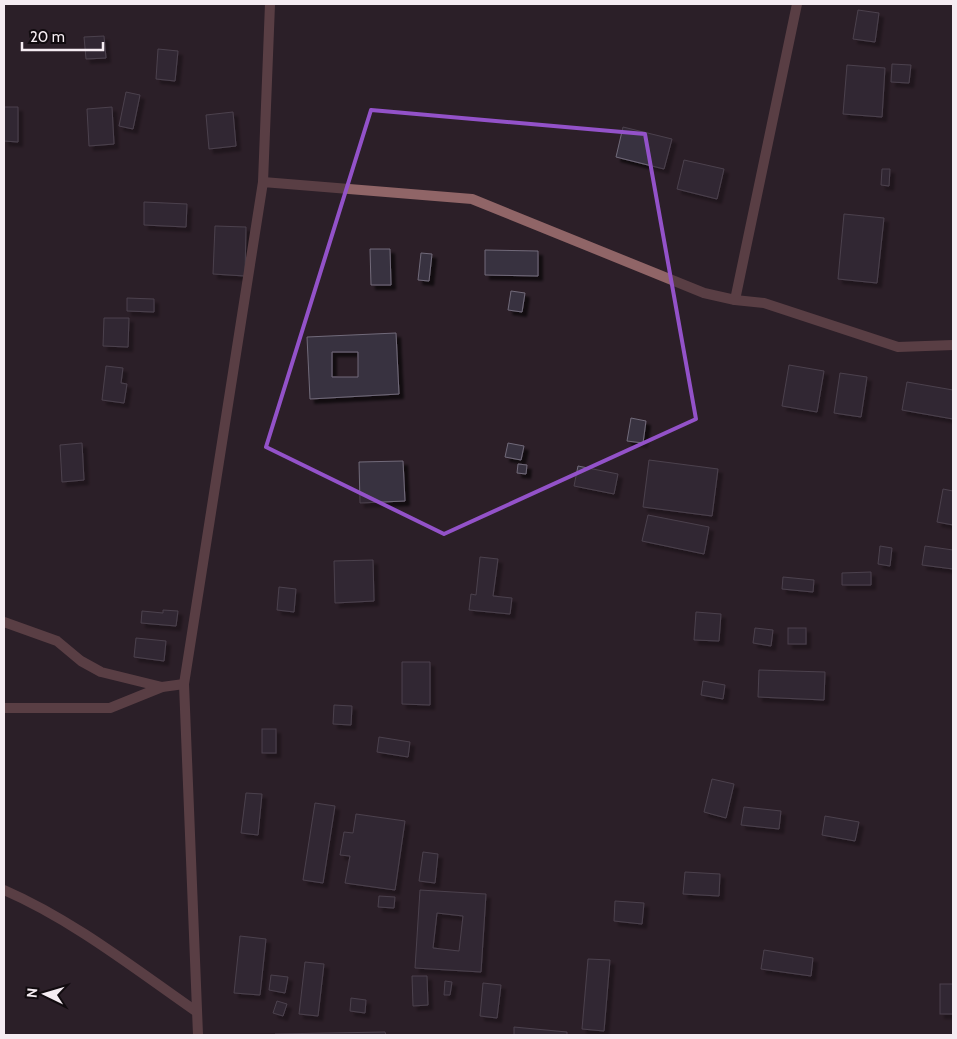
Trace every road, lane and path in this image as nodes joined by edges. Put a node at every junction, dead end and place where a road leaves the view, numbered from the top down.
1 (270, 4) edge
2 (797, 4) edge
3 (264, 182) junction
4 (735, 300) junction
5 (953, 346) edge
6 (4, 622) edge
7 (184, 684) junction
8 (162, 688) junction
9 (4, 708) edge
10 (4, 890) edge
11 (197, 1012) junction
12 (198, 1035) edge

1 - 3 street
2 - 4 street
3 - 4 street
3 - 7 street
4 - 5 street
6 - 8 street
7 - 8 street
7 - 11 street
8 - 9 street
10 - 11 street
11 - 12 street

